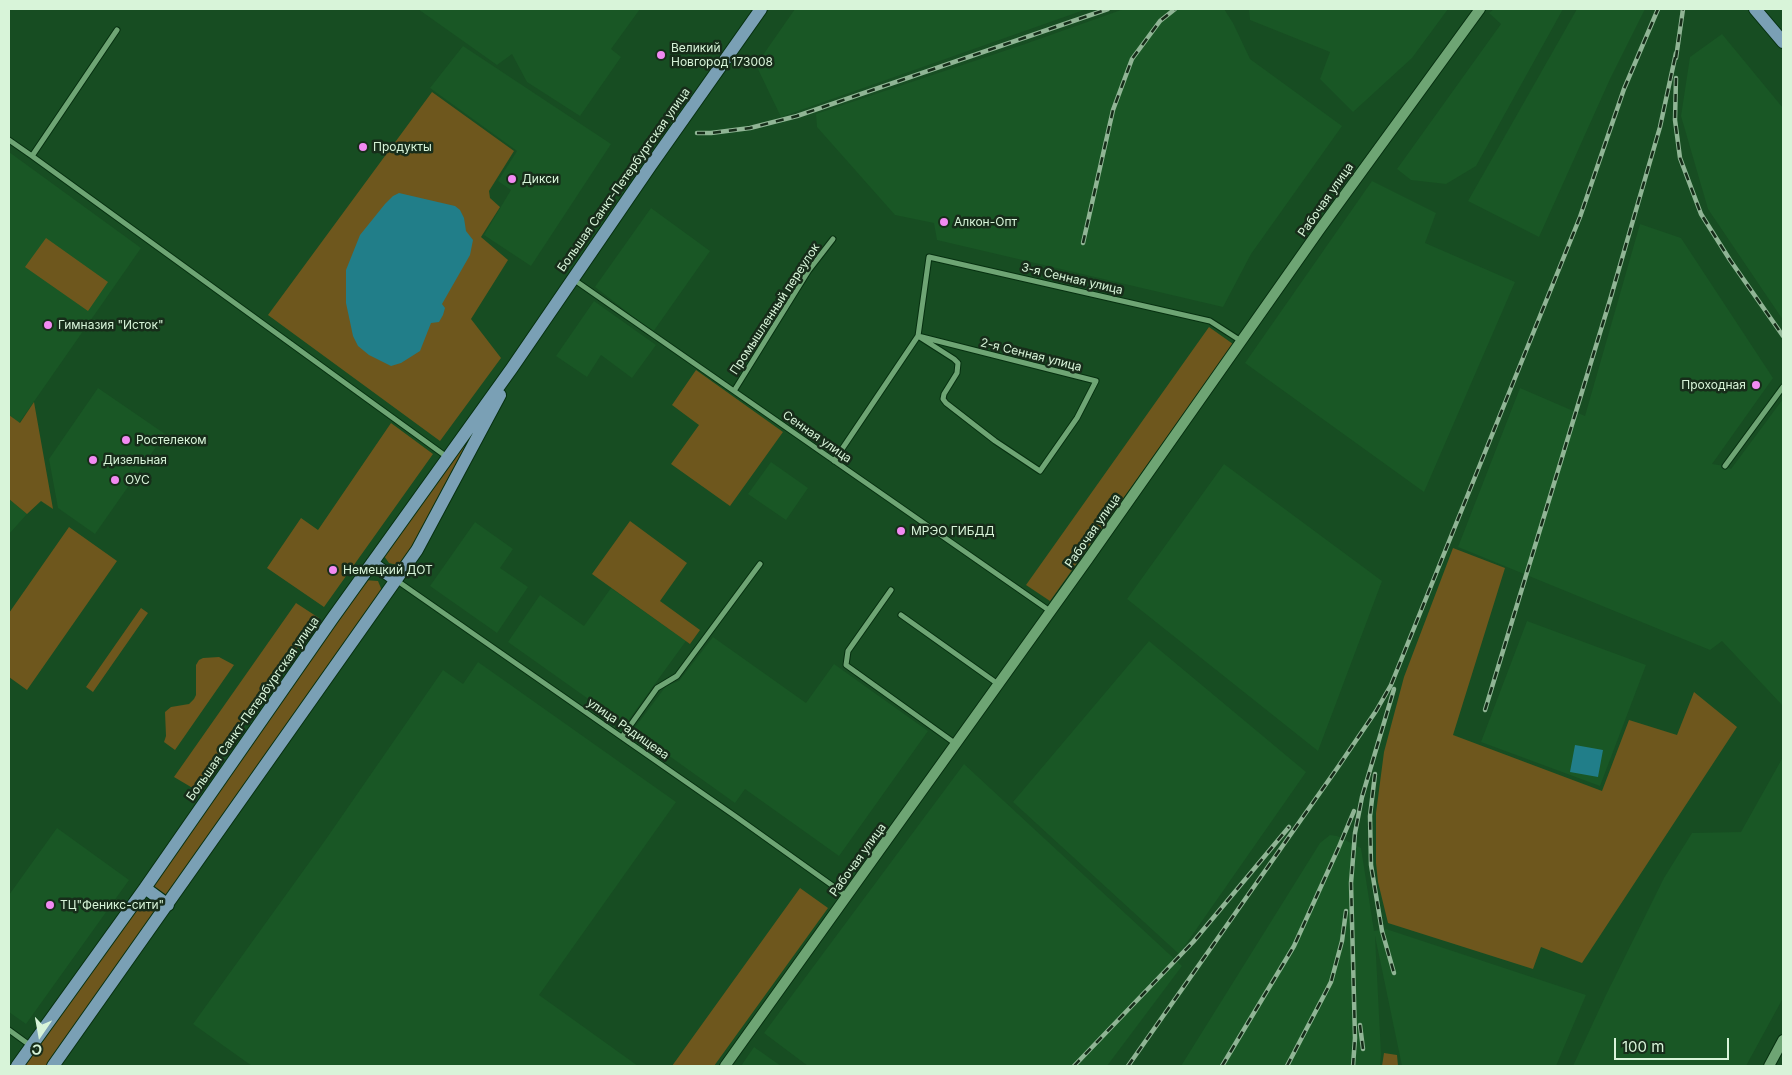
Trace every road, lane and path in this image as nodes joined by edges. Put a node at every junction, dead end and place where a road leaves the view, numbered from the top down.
1 (761, 9) edge
2 (1480, 9) edge
3 (1755, 9) edge
4 (117, 30) dead end
5 (1783, 42) edge
6 (9, 140) edge
7 (32, 156) junction
8 (833, 239) dead end
9 (572, 279) junction
10 (918, 336) junction
11 (1242, 342) junction
12 (512, 368) junction
13 (1783, 386) edge
14 (734, 391) junction
15 (448, 457) junction
16 (834, 461) junction
17 (1725, 466) dead end
18 (372, 563) junction
19 (760, 564) dead end
20 (396, 580) junction
21 (890, 590) dead end
22 (1051, 611) junction
23 (901, 615) dead end
24 (998, 684) junction
25 (622, 737) junction
26 (956, 744) junction
27 (145, 888) junction
28 (847, 896) junction
29 (168, 905) junction
30 (9, 1030) edge
31 (1783, 1040) edge
32 (32, 1046) junction
33 (17, 1066) edge
34 (53, 1066) edge
35 (725, 1066) edge
36 (1768, 1066) edge

1 - 9 main road, Большая Санкт-Петербургская улица
2 - 11 main road, Рабочая улица
3 - 5 main road
4 - 7 street
6 - 7 street
7 - 15 street
8 - 14 street, Промышленный переулок
9 - 12 main road, Большая Санкт-Петербургская улица
9 - 14 street, Сенная улица
10 - 10 street, 2-я Сенная улица
10 - 11 street, 3-я Сенная улица
10 - 16 street
11 - 22 main road, Рабочая улица
12 - 15 main road, Большая Санкт-Петербургская улица
12 - 20 main road, Большая Санкт-Петербургская улица
13 - 17 street
14 - 16 street, Сенная улица
15 - 18 main road, Большая Санкт-Петербургская улица
16 - 22 street, Сенная улица
18 - 20 main road
18 - 27 main road, Большая Санкт-Петербургская улица
19 - 25 street
20 - 25 street, улица Радищева
20 - 29 main road, Большая Санкт-Петербургская улица
21 - 26 street
22 - 24 main road, Рабочая улица
23 - 24 street
24 - 26 main road, Рабочая улица
25 - 28 street, улица Радищева
26 - 28 main road, Рабочая улица
27 - 29 main road
27 - 32 main road, Большая Санкт-Петербургская улица
28 - 35 main road, Рабочая улица
29 - 34 main road, Большая Санкт-Петербургская улица
30 - 32 street
31 - 36 main road
32 - 33 main road, Большая Санкт-Петербургская улица

